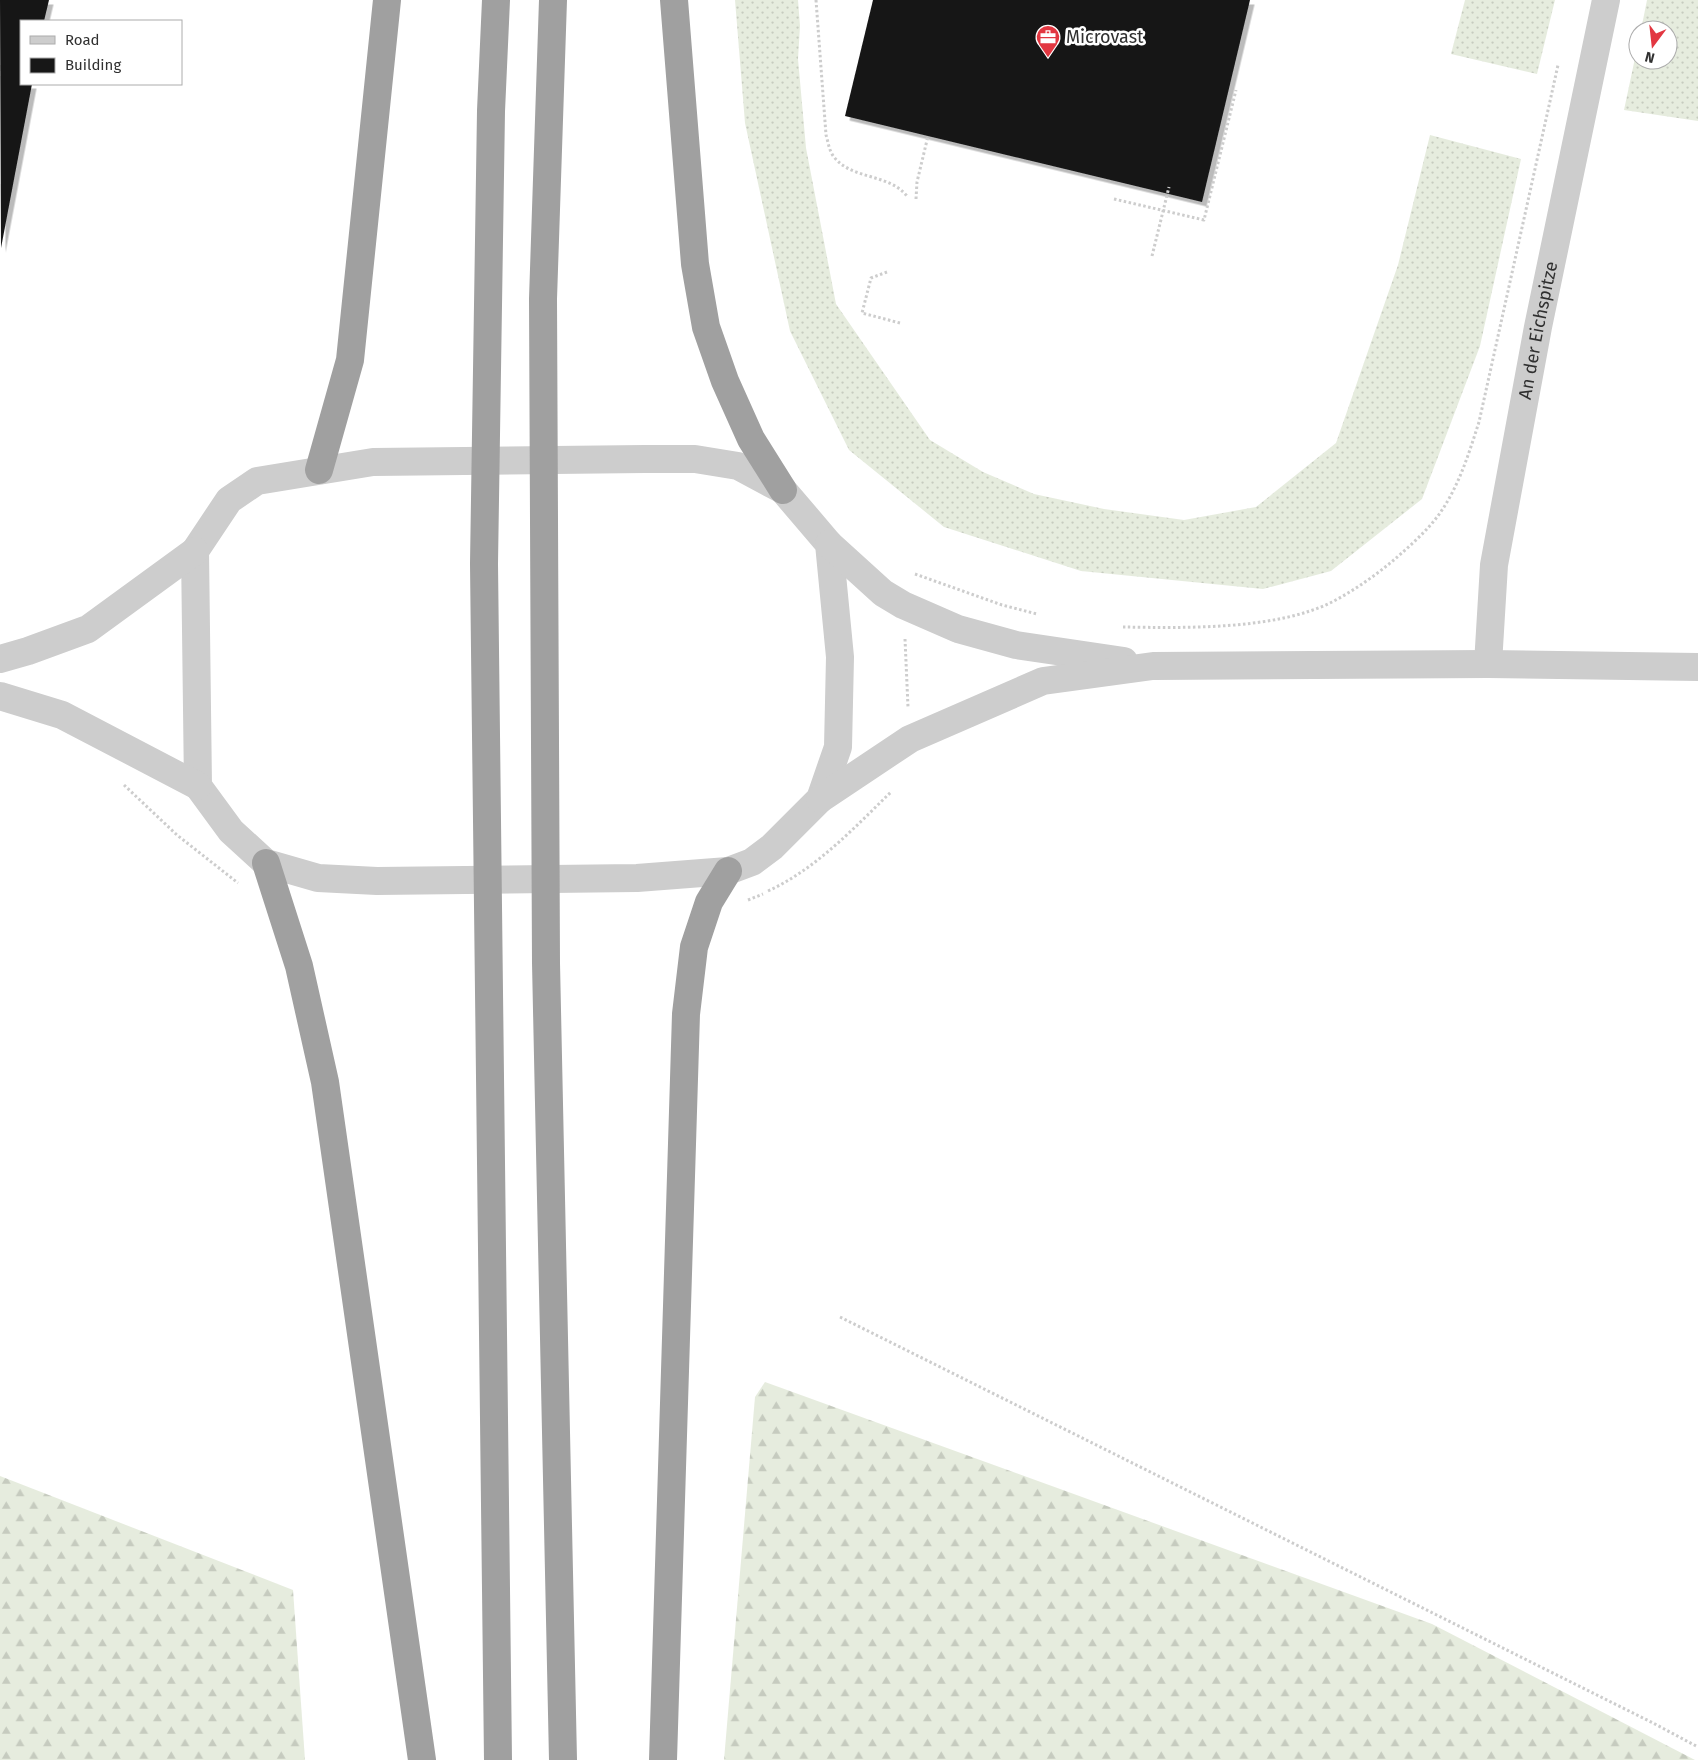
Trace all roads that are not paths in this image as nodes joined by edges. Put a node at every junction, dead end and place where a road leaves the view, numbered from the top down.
1 (387, 0) edge
2 (496, 0) edge
3 (553, 0) edge
4 (674, 0) edge
5 (1606, 0) edge
6 (319, 470) junction
7 (783, 490) junction
8 (829, 544) junction
9 (195, 551) junction
10 (0, 659) edge
11 (1488, 664) junction
12 (1153, 666) junction
13 (1698, 667) edge
14 (0, 696) edge
15 (198, 786) junction
16 (820, 799) junction
17 (266, 862) junction
18 (728, 871) junction
19 (422, 1760) edge
20 (498, 1760) edge
21 (563, 1760) edge
22 (663, 1760) edge

1 - 6 highway
2 - 20 highway
3 - 21 highway
4 - 7 highway
5 - 11 street, An der Eichspitze
6 - 7 street
6 - 9 street
7 - 8 street
8 - 12 street
8 - 16 street
9 - 10 street
9 - 15 street
11 - 12 street
11 - 13 street
12 - 16 street
14 - 15 street
15 - 17 street
16 - 18 street
17 - 18 street
17 - 19 highway
18 - 22 highway

